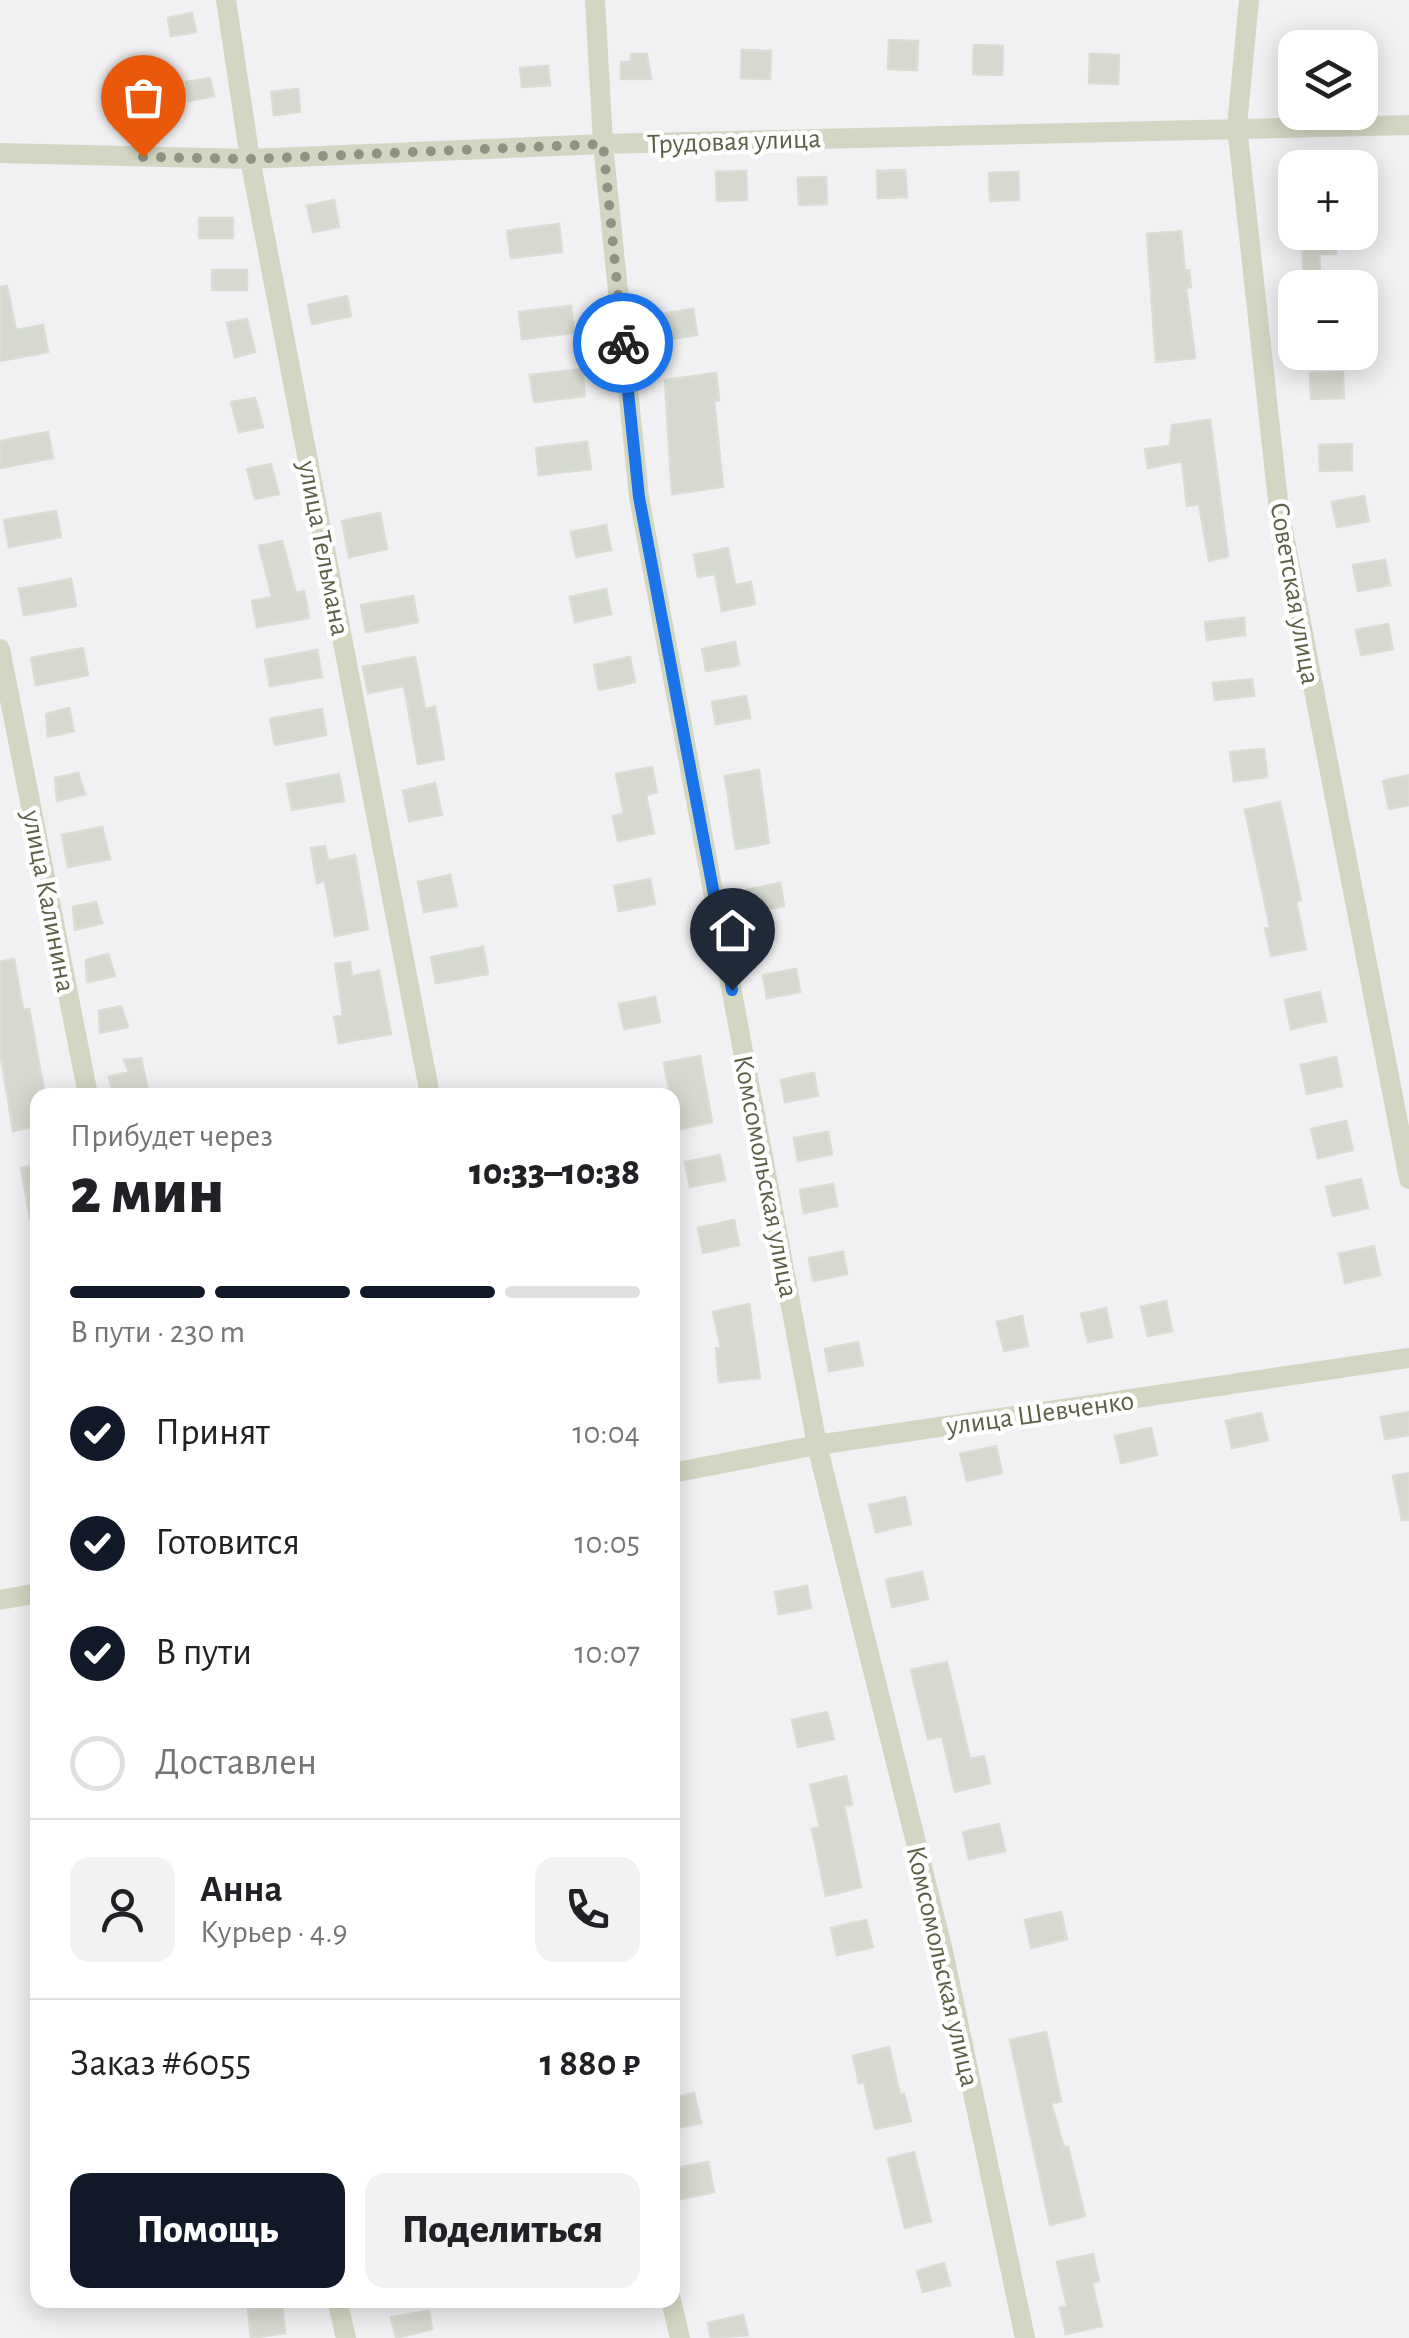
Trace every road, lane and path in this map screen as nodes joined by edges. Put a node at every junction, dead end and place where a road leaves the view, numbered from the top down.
1 (226, 0) edge
2 (595, 0) edge
3 (1249, 0) edge
4 (1409, 124) edge
5 (1237, 126) junction
6 (603, 144) junction
7 (0, 154) edge
8 (250, 159) junction
9 (0, 649) edge
10 (87, 1088) edge
11 (429, 1088) edge
12 (1409, 1180) edge
13 (1409, 1358) edge
14 (817, 1445) junction
15 (680, 1471) edge
16 (30, 1594) edge
17 (0, 1600) edge
18 (339, 2308) edge
19 (673, 2308) edge
20 (346, 2338) edge
21 (680, 2338) edge
22 (1024, 2338) edge

1 - 8 street, улица Тельмана
2 - 6 street, Комсомольская улица
3 - 5 street, Советская улица
4 - 5 street, Трудовая улица
5 - 6 street, Трудовая улица
5 - 12 street, Советская улица
6 - 8 street, Трудовая улица
6 - 14 street, Комсомольская улица
7 - 8 street, Трудовая улица
8 - 11 street, улица Тельмана
9 - 10 street, улица Калинина
13 - 14 street, улица Шевченко
14 - 15 street, улица Шевченко
14 - 22 street, Комсомольская улица
16 - 17 street
18 - 20 street
19 - 21 street

